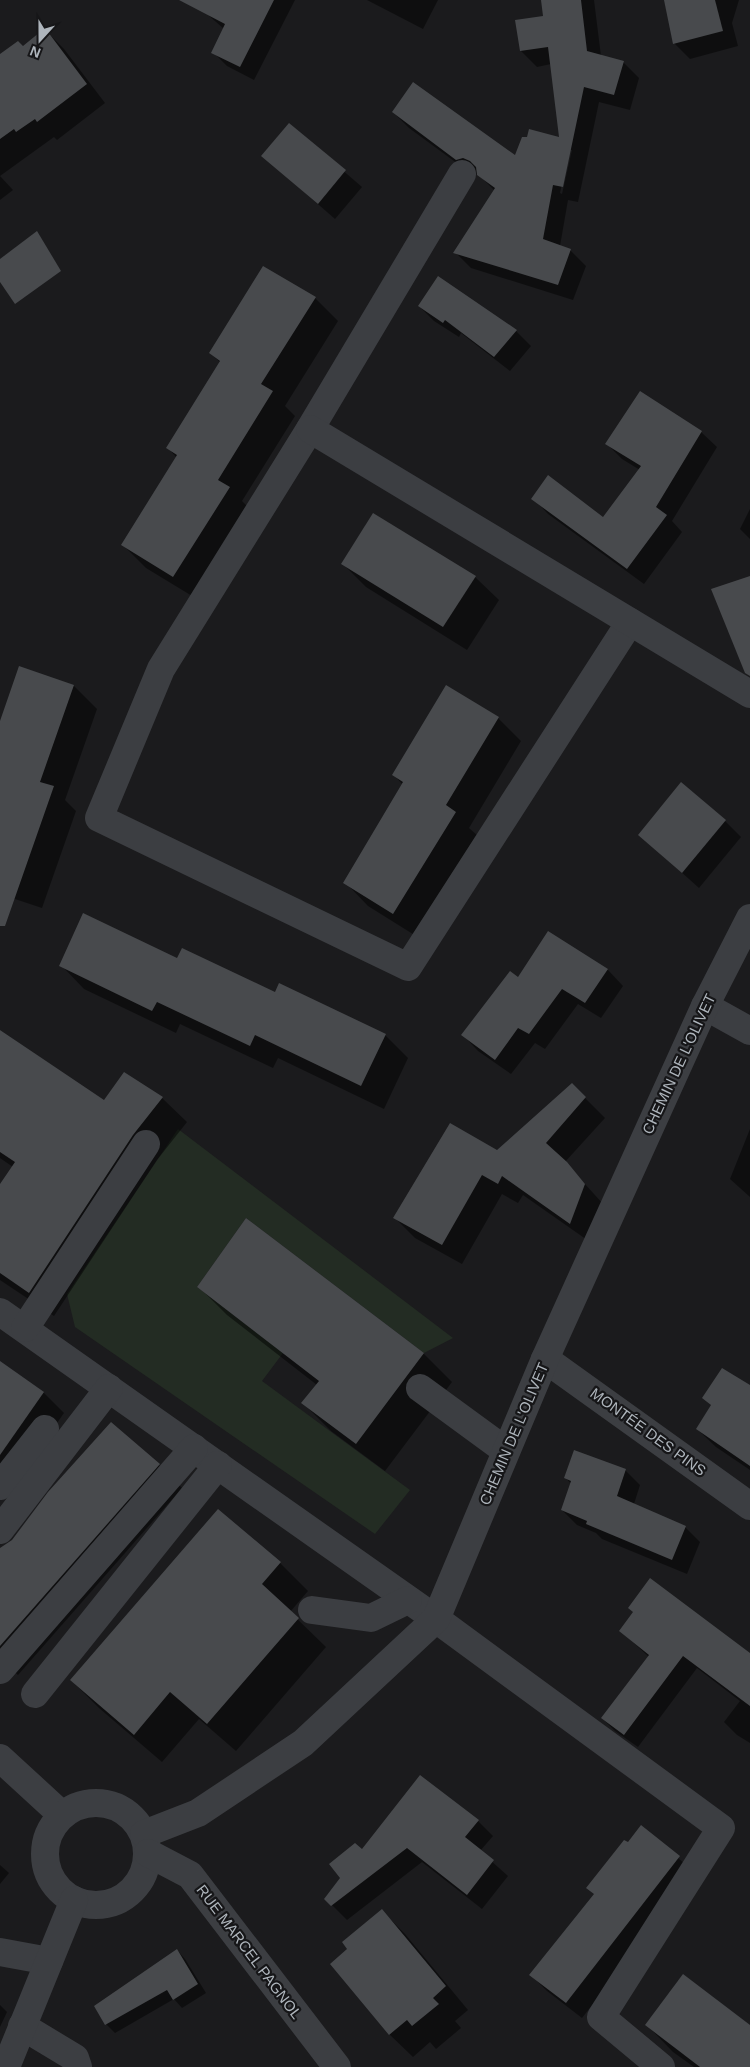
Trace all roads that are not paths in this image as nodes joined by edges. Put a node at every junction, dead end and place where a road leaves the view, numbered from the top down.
1 (462, 174) dead end
2 (310, 429) junction
3 (630, 622) junction
4 (750, 694) edge
5 (750, 918) edge
6 (705, 1006) junction
7 (750, 1032) edge
8 (146, 1144) dead end
9 (0, 1312) edge
10 (25, 1328) junction
11 (545, 1359) junction
12 (108, 1388) junction
13 (420, 1388) dead end
14 (45, 1429) dead end
15 (194, 1448) junction
16 (506, 1451) junction
17 (218, 1465) junction
18 (0, 1486) edge
19 (750, 1506) edge
20 (0, 1530) edge
21 (408, 1600) junction
22 (312, 1610) dead end
23 (436, 1620) junction
24 (0, 1670) edge
25 (35, 1694) dead end
26 (0, 1758) edge
27 (62, 1815) junction
28 (146, 1844) junction
29 (74, 1900) junction
30 (0, 1952) edge
31 (49, 1961) junction
32 (22, 2026) junction
33 (6, 2067) edge
34 (78, 2067) edge
35 (337, 2067) edge
36 (661, 2067) edge

1 - 2 street
2 - 3 street
2 - 3 street
3 - 4 street
5 - 6 street, CHEMIN DE L'OLIVET
6 - 7 street
6 - 11 street, CHEMIN DE L'OLIVET
8 - 10 street
9 - 10 street
10 - 12 street
11 - 16 street, CHEMIN DE L'OLIVET
11 - 19 street, MONTÉE DES PINS
12 - 15 street
12 - 20 street
13 - 16 street
14 - 18 street
15 - 17 street
15 - 24 street
16 - 23 street, CHEMIN DE L'OLIVET
17 - 21 street
17 - 25 street
21 - 22 street
21 - 23 street
23 - 28 street, CHEMIN DE L'OLIVET
23 - 36 street
26 - 27 street
27 - 28 street
27 - 29 street
28 - 29 street
28 - 35 street, RUE MARCEL PAGNOL
29 - 31 street
30 - 31 street
31 - 32 street
32 - 33 street
32 - 34 street

